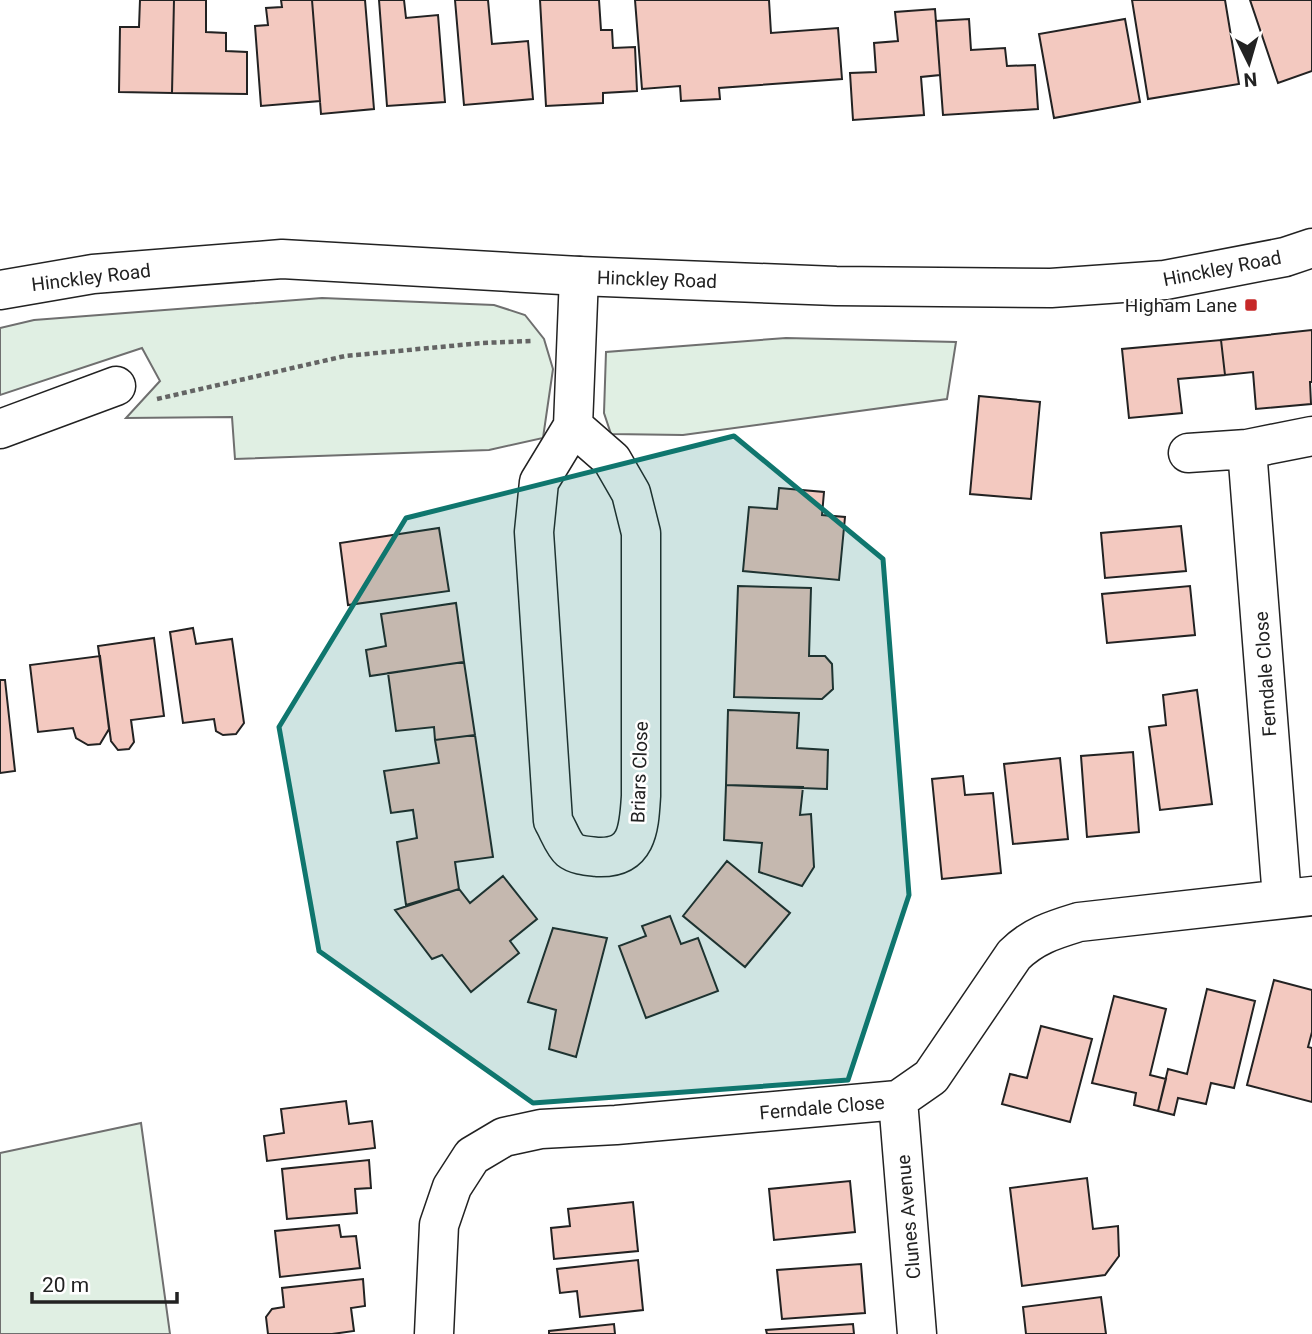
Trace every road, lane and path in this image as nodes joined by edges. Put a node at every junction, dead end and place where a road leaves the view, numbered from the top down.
1 (1312, 248) edge
2 (579, 276) junction
3 (0, 290) edge
4 (577, 340) junction
5 (116, 386) joint
6 (573, 426) junction
7 (0, 429) edge
8 (1312, 436) edge
9 (1247, 449) junction
10 (1188, 453) dead end
11 (1297, 897) edge
12 (898, 1100) junction
13 (434, 1334) edge
14 (917, 1334) edge

1 - 2 street, Hinckley Road
2 - 3 street, Hinckley Road
2 - 4 street, Briars Close
4 - 5 path
4 - 6 street, Briars Close
5 - 7 street
6 - 6 street, Briars Close
8 - 9 street
9 - 10 street
9 - 11 street, Ferndale Close
11 - 12 street, Ferndale Close
12 - 13 street, Ferndale Close
12 - 14 street, Clunes Avenue

